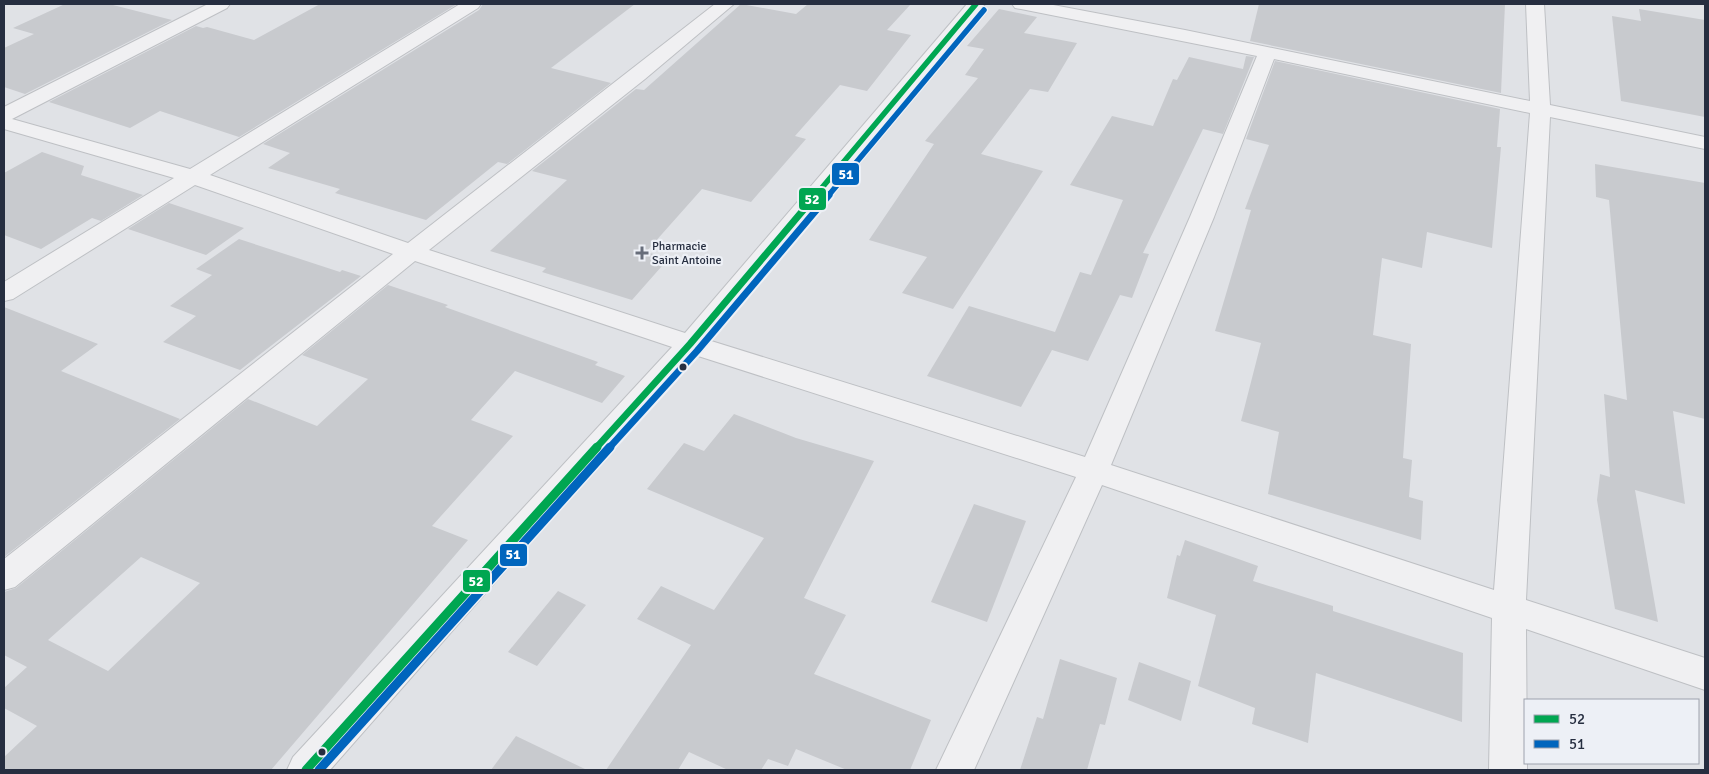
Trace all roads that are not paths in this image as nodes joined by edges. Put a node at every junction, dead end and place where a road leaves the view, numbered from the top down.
1 (221, 4) edge
2 (472, 4) edge
3 (725, 4) edge
4 (976, 4) edge
5 (1021, 4) edge
6 (1536, 4) edge
7 (1267, 54) junction
8 (1540, 110) junction
9 (4, 115) edge
10 (4, 123) edge
11 (1705, 143) edge
12 (191, 176) junction
13 (411, 252) junction
14 (4, 293) edge
15 (690, 344) junction
16 (1094, 471) junction
17 (4, 577) edge
18 (1509, 610) junction
19 (1705, 674) edge
20 (306, 770) edge
21 (955, 770) edge
22 (1508, 770) edge

1 - 9 street
2 - 12 street
3 - 13 street
4 - 15 street
5 - 7 street
6 - 8 street
7 - 8 street
7 - 16 street
8 - 11 street
8 - 18 street
10 - 12 street
12 - 13 street
12 - 14 street
13 - 15 street
13 - 17 street
15 - 16 street
15 - 20 street
16 - 18 street
16 - 21 street
18 - 19 street
18 - 22 street

